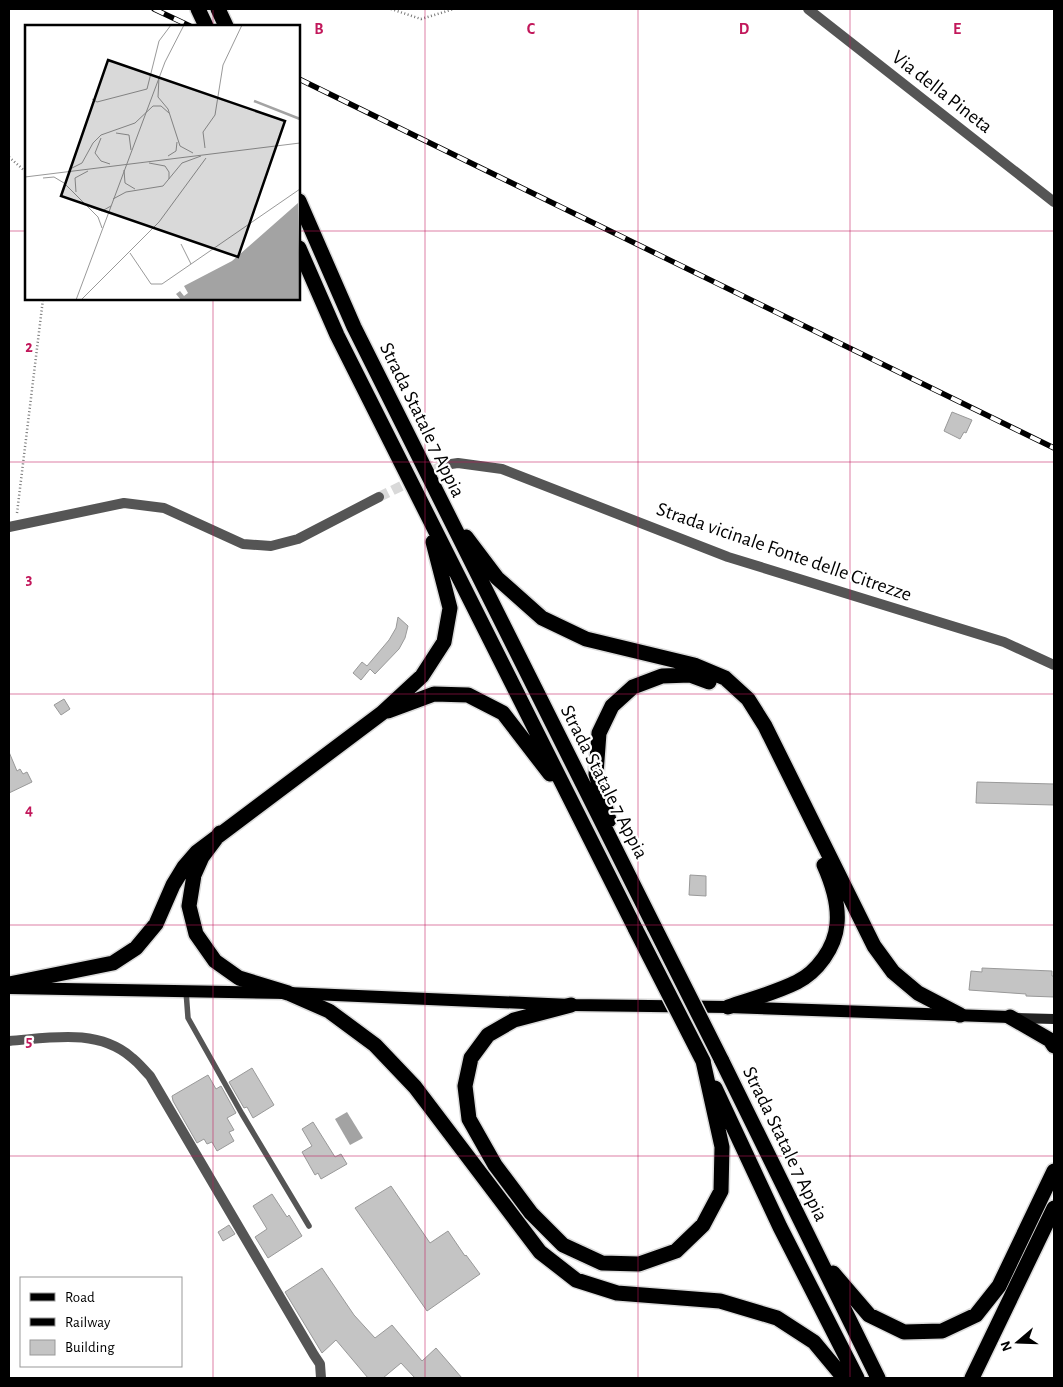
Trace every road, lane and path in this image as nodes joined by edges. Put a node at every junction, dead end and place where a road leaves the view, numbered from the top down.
1 (198, 9) edge
2 (218, 9) edge
3 (391, 9) edge
4 (454, 9) edge
5 (808, 9) edge
6 (206, 25) edge
7 (226, 25) edge
8 (9, 157) edge
9 (25, 171) edge
10 (1054, 202) edge
11 (300, 203) edge
12 (300, 250) edge
13 (42, 300) edge
14 (444, 466) tunnel mouth
15 (379, 497) tunnel mouth
16 (442, 506) junction
17 (426, 514) junction
18 (12, 526) edge
19 (1054, 665) edge
20 (382, 713) junction
21 (572, 803) junction
22 (220, 833) junction
23 (618, 853) junction
24 (9, 986) edge
25 (186, 991) junction
26 (288, 993) junction
27 (571, 1005) junction
28 (728, 1007) junction
29 (960, 1015) junction
30 (1010, 1017) junction
31 (1054, 1019) edge
32 (9, 1041) edge
33 (1054, 1046) edge
34 (703, 1061) junction
35 (1054, 1171) edge
36 (1054, 1208) edge
37 (309, 1226) dead end
38 (820, 1258) junction
39 (321, 1378) edge
40 (844, 1378) edge
41 (857, 1378) edge
42 (878, 1378) edge
43 (972, 1378) edge

1 - 6 highway
2 - 7 highway
3 - 4 path
5 - 10 street, Via della Pineta
8 - 9 path
11 - 16 highway, Strada Statale 7 Appia
12 - 17 highway, Strada Statale 7 Appia
13 - 18 path
14 - 19 street, Strada vicinale Fonte delle Citrezze
15 - 18 street
16 - 23 highway, Strada Statale 7 Appia
16 - 29 highway
17 - 20 highway
17 - 21 highway, Strada Statale 7 Appia
20 - 21 highway
20 - 22 highway
21 - 34 highway, Strada Statale 7 Appia, bridge
22 - 24 highway
22 - 26 highway
23 - 28 highway
23 - 38 highway, Strada Statale 7 Appia, bridge
24 - 25 main road
25 - 26 main road
25 - 37 lane
26 - 27 main road
26 - 40 highway
27 - 28 main road
27 - 34 highway
28 - 29 main road
29 - 30 main road
30 - 31 main road
30 - 33 highway
32 - 39 street
34 - 41 highway, Strada Statale 7 Appia
35 - 38 highway
36 - 43 highway
38 - 42 highway, Strada Statale 7 Appia

